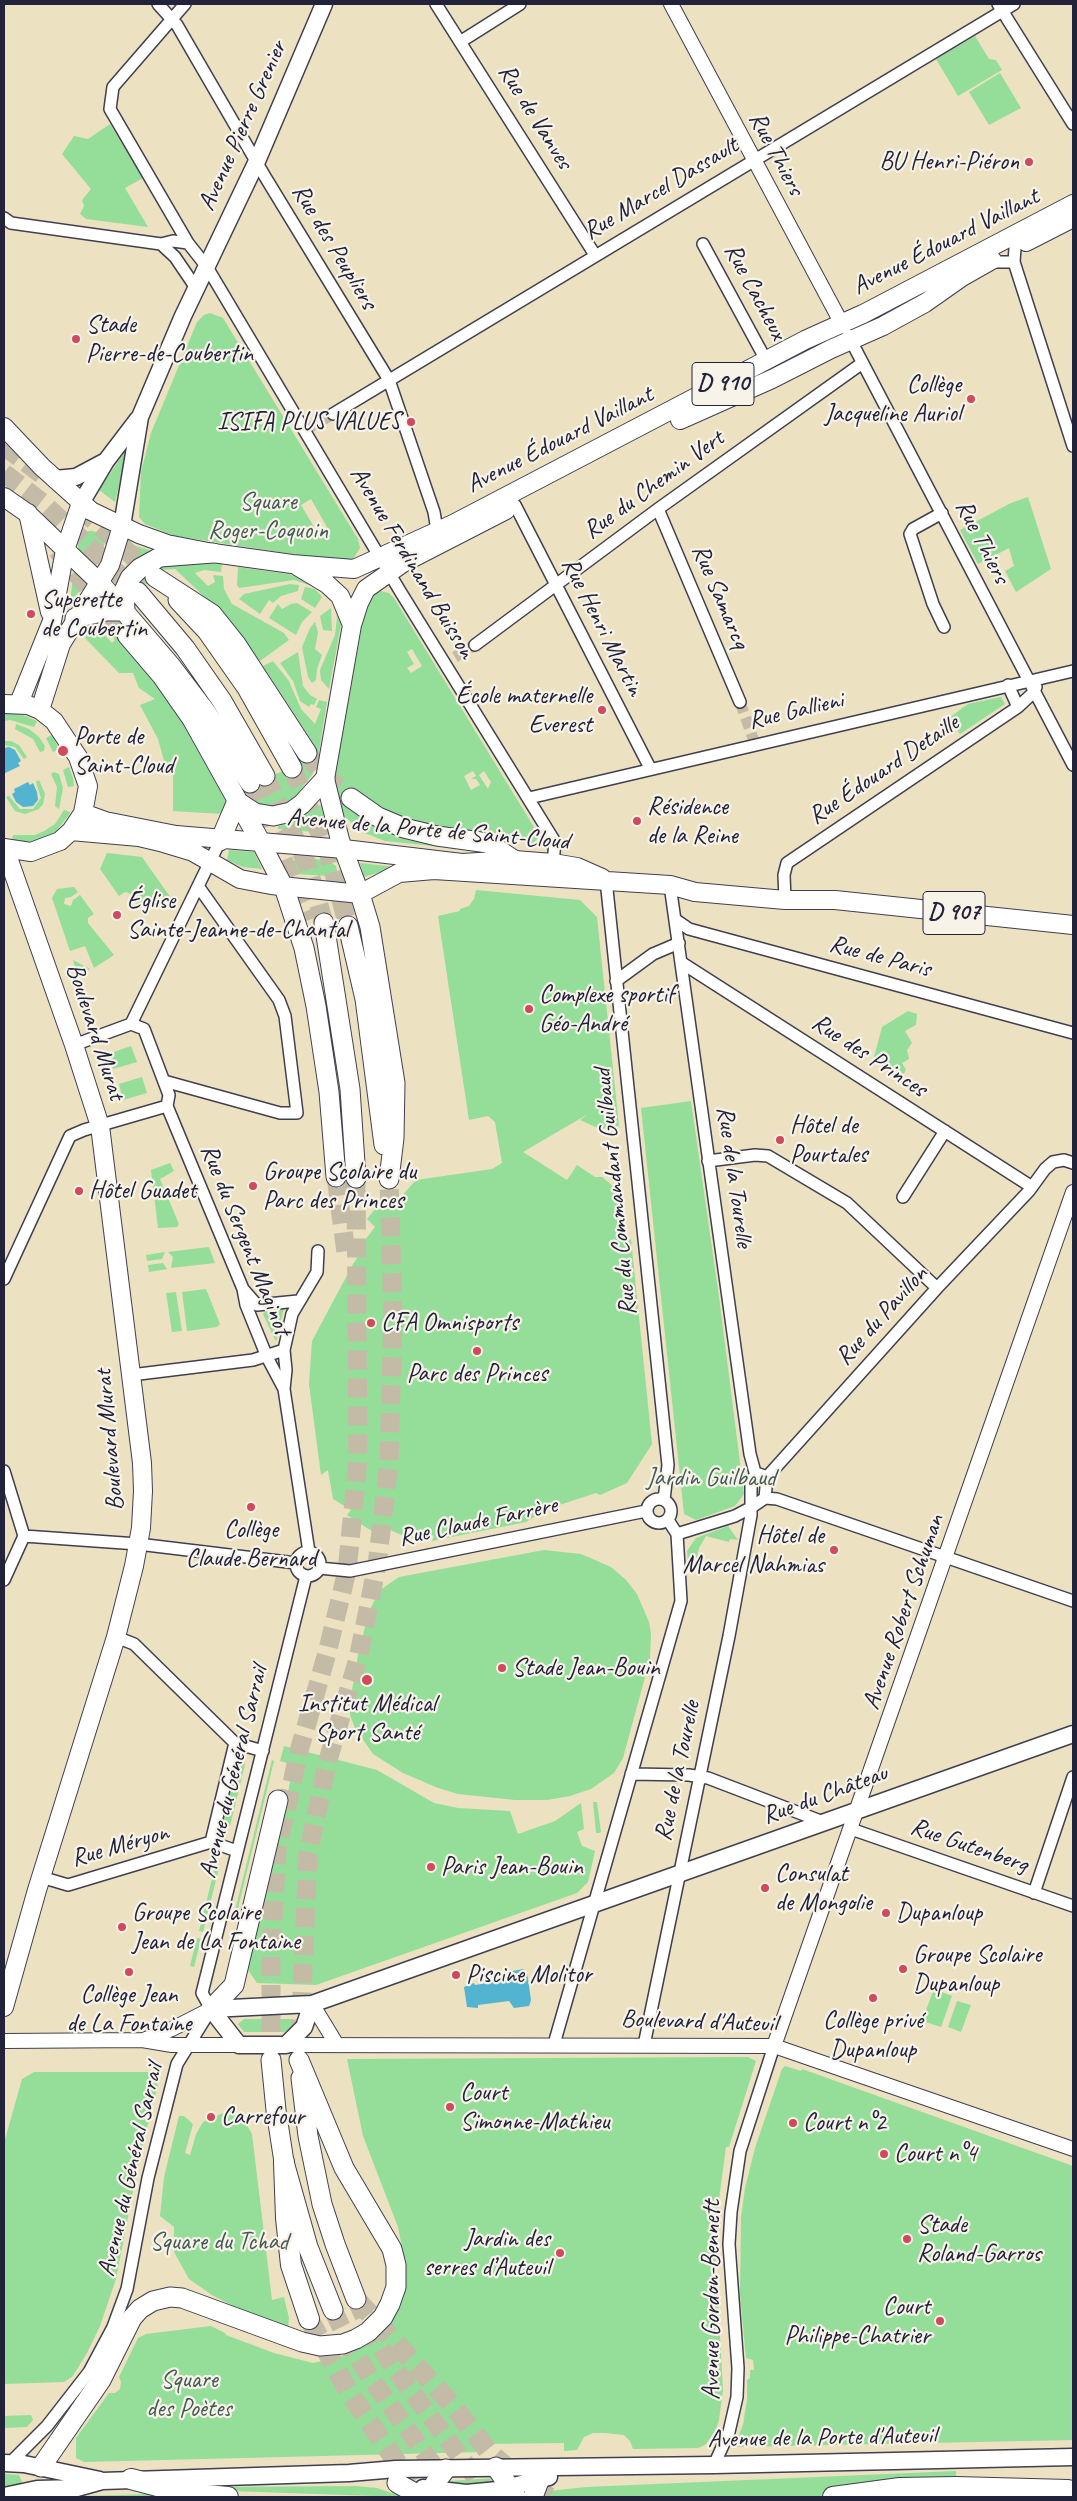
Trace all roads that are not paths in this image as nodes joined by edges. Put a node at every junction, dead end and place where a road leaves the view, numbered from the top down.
1 (158, 4) edge
2 (185, 4) edge
3 (324, 4) edge
4 (436, 4) edge
5 (520, 4) edge
6 (672, 4) edge
7 (1014, 4) edge
8 (999, 8) edge
9 (173, 18) junction
10 (460, 42) junction
11 (1073, 124) edge
12 (753, 160) junction
13 (257, 161) junction
14 (1073, 204) edge
15 (4, 218) edge
16 (1073, 218) edge
17 (188, 243) junction
18 (162, 244) junction
19 (703, 244) dead end
20 (594, 255) junction
21 (1014, 255) junction
22 (207, 267) junction
23 (196, 288) junction
24 (846, 332) junction
25 (767, 362) junction
26 (861, 364) junction
27 (389, 380) junction
28 (333, 414) tunnel mouth
29 (140, 418) junction
30 (4, 427) edge
31 (1073, 446) edge
32 (106, 461) junction
33 (55, 479) junction
34 (81, 503) junction
35 (13, 504) edge
36 (515, 505) junction
37 (658, 508) junction
38 (942, 513) junction
39 (122, 526) junction
40 (437, 530) junction
41 (65, 550) junction
42 (213, 552) junction
43 (379, 556) junction
44 (292, 564) junction
45 (389, 572) junction
46 (100, 583) junction
47 (556, 586) junction
48 (138, 592) tunnel mouth
49 (125, 611) junction
50 (76, 618) junction
51 (52, 621) junction
52 (352, 625) junction
53 (944, 627) dead end
54 (127, 635) tunnel mouth
55 (475, 645) tunnel mouth
56 (1073, 671) edge
57 (1033, 680) junction
58 (1008, 685) junction
59 (1034, 692) junction
60 (740, 702) tunnel mouth
61 (11, 703) edge
62 (1018, 707) junction
63 (40, 710) junction
64 (307, 753) tunnel mouth
65 (1073, 765) edge
66 (292, 768) tunnel mouth
67 (650, 768) junction
68 (325, 779) junction
69 (351, 798) tunnel mouth
70 (529, 798) junction
71 (237, 801) junction
72 (83, 813) junction
73 (71, 831) junction
74 (220, 840) junction
75 (260, 841) junction
76 (4, 848) edge
77 (344, 849) junction
78 (23, 853) junction
79 (514, 860) junction
80 (209, 862) junction
81 (553, 864) junction
82 (533, 876) junction
83 (606, 880) junction
84 (670, 885) junction
85 (198, 886) junction
86 (284, 887) junction
87 (22, 894) junction
88 (360, 894) junction
89 (784, 895) junction
90 (676, 920) junction
91 (317, 922) tunnel mouth
92 (1073, 925) edge
93 (348, 926) tunnel mouth
94 (679, 943) junction
95 (682, 963) junction
96 (616, 981) junction
97 (131, 1024) junction
98 (1073, 1033) edge
99 (74, 1044) junction
100 (164, 1081) junction
101 (167, 1106) junction
102 (100, 1126) junction
103 (945, 1131) junction
104 (708, 1161) junction
105 (1073, 1163) edge
106 (336, 1177) tunnel mouth
107 (356, 1178) tunnel mouth
108 (1032, 1187) junction
109 (1073, 1192) edge
110 (902, 1197) dead end
111 (318, 1251) dead end
112 (4, 1279) edge
113 (937, 1288) junction
114 (243, 1289) junction
115 (298, 1301) junction
116 (284, 1350) junction
117 (267, 1357) junction
118 (131, 1375) junction
119 (284, 1389) junction
120 (4, 1471) edge
121 (761, 1476) junction
122 (765, 1498) junction
123 (664, 1500) junction
124 (752, 1506) junction
125 (646, 1511) junction
126 (668, 1520) junction
127 (677, 1534) junction
128 (24, 1536) junction
129 (138, 1544) junction
130 (309, 1552) junction
131 (947, 1556) junction
132 (296, 1564) junction
133 (319, 1568) junction
134 (306, 1576) junction
135 (4, 1580) edge
136 (1073, 1600) edge
137 (116, 1637) junction
138 (1073, 1734) edge
139 (235, 1743) junction
140 (263, 1751) junction
141 (631, 1774) junction
142 (699, 1776) junction
143 (1073, 1776) edge
144 (278, 1800) dead end
145 (858, 1809) junction
146 (823, 1822) junction
147 (851, 1829) junction
148 (211, 1842) junction
149 (237, 1851) junction
150 (680, 1874) junction
151 (41, 1878) junction
152 (1034, 1893) junction
153 (594, 1904) junction
154 (1073, 1906) edge
155 (312, 2004) junction
156 (4, 2006) edge
157 (211, 2009) junction
158 (142, 2040) junction
159 (4, 2042) edge
160 (554, 2044) junction
161 (239, 2045) junction
162 (286, 2045) junction
163 (337, 2045) junction
164 (644, 2045) junction
165 (187, 2046) junction
166 (774, 2046) junction
167 (271, 2060) tunnel mouth
168 (1073, 2149) edge
169 (284, 2162) junction
170 (356, 2299) dead end
171 (333, 2310) tunnel mouth
172 (309, 2319) tunnel mouth
173 (1073, 2457) edge
174 (7, 2463) edge
175 (714, 2466) junction
176 (41, 2467) junction
177 (496, 2467) junction
178 (572, 2468) junction
179 (446, 2469) junction
180 (349, 2473) junction
181 (131, 2479) junction
182 (102, 2481) junction
183 (397, 2483) joint
184 (536, 2489) edge
185 (1071, 2490) edge
186 (37, 2493) edge
187 (514, 2493) edge
188 (429, 2495) edge
189 (4, 2496) edge
190 (228, 2497) edge
191 (833, 2497) edge
192 (950, 2497) edge

1 - 9 street, Rue des Peupliers
2 - 9 street
3 - 13 main road, Avenue Pierre Grenier
4 - 10 street, Rue de Vanves
5 - 10 street
6 - 12 street, Rue Thiers
7 - 8 street, Rue Marcel Dassault
8 - 11 street
8 - 12 street, Rue Marcel Dassault
9 - 13 street, Rue des Peupliers
9 - 17 street, Avenue Ferdinand Buisson
10 - 20 street, Rue de Vanves
12 - 20 street, Rue Marcel Dassault
12 - 24 street, Rue Thiers
13 - 22 main road, Avenue Pierre Grenier
13 - 27 street, Rue des Peupliers
14 - 24 main road, Avenue Édouard Vaillant / D 910
15 - 18 street
16 - 21 main road, Avenue Édouard Vaillant / D 910
17 - 18 street
17 - 22 street, Avenue Ferdinand Buisson
18 - 23 street
19 - 25 street, Rue Cacheux
20 - 27 street, Rue Marcel Dassault
21 - 24 main road, Avenue Édouard Vaillant / D 910
21 - 31 street
22 - 23 main road, Avenue Pierre Grenier
22 - 43 street, Avenue Ferdinand Buisson
23 - 29 main road, Avenue Pierre Grenier
24 - 25 main road, Avenue Édouard Vaillant / D 910
24 - 26 street, Rue Thiers
24 - 36 main road, Avenue Édouard Vaillant / D 910
25 - 40 main road, Avenue Édouard Vaillant / D 910
26 - 37 street, Rue du Chemin Vert
26 - 38 street, Rue Thiers
27 - 28 street, Rue Marcel Dassault
27 - 40 street, Rue des Peupliers
29 - 32 main road
29 - 39 main road
30 - 33 main road, Avenue Édouard Vaillant
32 - 33 main road
32 - 34 main road
33 - 34 main road, Avenue Édouard Vaillant
34 - 39 main road, Avenue Édouard Vaillant
34 - 41 main road
35 - 41 main road
35 - 51 main road
36 - 45 main road, Avenue Édouard Vaillant / D 910
36 - 47 street, Rue Henri Martin
37 - 47 street, Rue du Chemin Vert
37 - 60 street, Rue Samarcq
38 - 53 street
38 - 57 street, Rue Thiers
39 - 42 main road, Avenue Édouard Vaillant
39 - 46 main road
40 - 43 main road, Avenue Édouard Vaillant / D 910
41 - 46 main road
41 - 51 main road
42 - 44 main road, Avenue Édouard Vaillant
42 - 49 highway
43 - 44 main road, Avenue Édouard Vaillant
43 - 45 street, Avenue Ferdinand Buisson
44 - 52 main road, Avenue Édouard Vaillant
45 - 52 main road, Avenue Édouard Vaillant
45 - 70 street, Avenue Ferdinand Buisson
46 - 49 highway
46 - 50 main road
47 - 55 street, Rue du Chemin Vert
47 - 67 street, Rue Henri Martin
48 - 49 highway
49 - 50 highway
50 - 63 main road
51 - 61 main road
52 - 68 main road, Avenue Édouard Vaillant
54 - 71 highway
56 - 57 street, Rue Gallieni
57 - 58 street, Rue Gallieni
57 - 59 street
58 - 62 street
58 - 67 street, Rue Gallieni
59 - 62 street, Rue Édouard Detaille
59 - 65 street
61 - 63 main road
62 - 89 street, Rue Édouard Detaille
63 - 72 main road
64 - 66 highway
67 - 70 street, Rue Gallieni
68 - 71 highway
68 - 77 main road, Avenue Édouard Vaillant
69 - 79 highway
70 - 81 street, Avenue Ferdinand Buisson
71 - 74 highway
71 - 75 highway
72 - 73 main road
72 - 74 main road, Avenue de la Porte de Saint-Cloud
73 - 78 main road
73 - 80 main road
74 - 75 main road, Avenue de la Porte de Saint-Cloud
74 - 80 street
75 - 77 main road, Avenue de la Porte de Saint-Cloud
75 - 86 main road
76 - 78 main road
76 - 87 main road, Boulevard Murat
77 - 79 main road, Avenue de la Porte de Saint-Cloud
77 - 88 main road, Avenue Édouard Vaillant
78 - 87 main road, Boulevard Murat
79 - 81 main road, Avenue de la Porte de Saint-Cloud
80 - 85 street
80 - 86 main road
81 - 82 street
81 - 83 main road, Avenue de la Porte de Saint-Cloud
82 - 83 main road, Avenue de la Porte de Saint-Cloud
82 - 88 main road, Avenue de la Porte de Saint-Cloud
83 - 84 main road, D 907
83 - 96 street, Rue du Commandant Guilbaud
84 - 89 main road, D 907
84 - 90 street, Rue de la Tourelle
85 - 97 street
85 - 100 street
86 - 88 main road
86 - 106 highway
87 - 99 main road, Boulevard Murat
88 - 93 highway
89 - 92 main road, D 907
90 - 94 street, Rue de la Tourelle
90 - 98 street, Rue de Paris
91 - 107 highway
94 - 95 street, Rue de la Tourelle
94 - 96 street
95 - 103 street, Rue des Princes
95 - 104 street, Rue de la Tourelle
96 - 123 street, Rue du Commandant Guilbaud
97 - 99 street
97 - 100 street, Rue du Sergent Maginot
99 - 102 main road, Boulevard Murat
100 - 101 street, Rue du Sergent Maginot
101 - 102 street
101 - 114 street, Rue du Sergent Maginot
102 - 112 street
102 - 118 main road, Boulevard Murat
103 - 108 street, Rue des Princes
103 - 110 street
104 - 113 street
104 - 121 street, Rue de la Tourelle
105 - 108 street, Rue du Pavillon
108 - 113 street, Rue du Pavillon
109 - 131 street, Avenue Robert Schuman
111 - 115 street
113 - 121 street, Rue du Pavillon
114 - 115 street
114 - 117 street, Rue du Sergent Maginot
115 - 116 street
116 - 117 street
116 - 119 street
117 - 118 street
117 - 119 street, Rue du Sergent Maginot
118 - 129 main road, Boulevard Murat
119 - 130 street
120 - 128 street
121 - 122 street
121 - 124 street, Rue de la Tourelle
122 - 124 street
122 - 131 street
123 - 125 street
123 - 126 street, Rue du Commandant Guilbaud
124 - 127 street
124 - 142 street, Rue de la Tourelle
125 - 126 street
125 - 133 street, Rue Claude Farrère
126 - 127 street
127 - 141 street
128 - 129 street
128 - 135 street
129 - 132 street
129 - 137 main road, Boulevard Murat
130 - 132 street
130 - 133 street
131 - 136 street
131 - 145 street, Avenue Robert Schuman
132 - 134 street
133 - 134 street
134 - 140 street, Avenue du Général Sarrail
137 - 139 street
137 - 151 main road, Boulevard Murat
138 - 145 main road, Rue du Château
139 - 140 street
139 - 148 street, Avenue du Général Sarrail
140 - 149 street, Avenue du Général Sarrail
141 - 142 street
141 - 153 street
142 - 146 street
142 - 150 street, Rue de la Tourelle
143 - 152 street
144 - 157 highway
145 - 146 main road, Rue du Château
145 - 147 street, Avenue Robert Schuman
146 - 150 main road, Rue du Château
147 - 152 street, Rue Gutenberg
147 - 166 street, Avenue Robert Schuman
148 - 149 street
148 - 151 street, Rue Méryon
149 - 157 street, Avenue du Général Sarrail
150 - 153 main road, Rue du Château
150 - 164 street, Rue de la Tourelle
151 - 156 main road, Boulevard Murat
152 - 154 street, Rue Gutenberg
153 - 155 main road, Rue du Château
153 - 160 street
155 - 157 main road
155 - 162 main road
155 - 163 street
157 - 158 street
157 - 161 main road
157 - 165 street, Avenue du Général Sarrail
158 - 159 street
158 - 165 street, Boulevard d'Auteuil
160 - 163 street, Boulevard d'Auteuil
160 - 164 street, Boulevard d'Auteuil
161 - 162 main road, Boulevard d'Auteuil
161 - 165 street, Boulevard d'Auteuil
162 - 163 street, Boulevard d'Auteuil
164 - 166 street, Boulevard d'Auteuil
165 - 174 street, Avenue du Général Sarrail
166 - 168 street, Boulevard d'Auteuil
166 - 175 street, Avenue Gordon-Bennett
167 - 169 highway
169 - 171 highway
169 - 172 highway
170 - 176 highway
173 - 175 main road, Avenue de la Porte d'Auteuil
174 - 176 main road, Avenue de la Porte d'Auteuil
175 - 178 main road, Avenue de la Porte d'Auteuil
176 - 182 main road, Avenue de la Porte d'Auteuil
176 - 186 street
177 - 178 main road, Avenue de la Porte d'Auteuil
177 - 179 main road, Avenue de la Porte d'Auteuil
177 - 187 highway
178 - 184 main road, Avenue de la Porte d'Auteuil
179 - 180 main road, Avenue de la Porte d'Auteuil
179 - 188 highway
180 - 181 main road, Avenue de la Porte d'Auteuil
180 - 183 main road, Avenue de la Porte d'Auteuil
181 - 182 main road, Avenue de la Porte d'Auteuil
181 - 190 highway
182 - 186 main road, Avenue de la Porte d'Auteuil
183 - 188 highway
184 - 187 main road, Avenue de la Porte d'Auteuil
185 - 191 highway
185 - 192 highway
186 - 189 main road, Avenue de la Porte d'Auteuil
187 - 188 main road, Avenue de la Porte d'Auteuil

